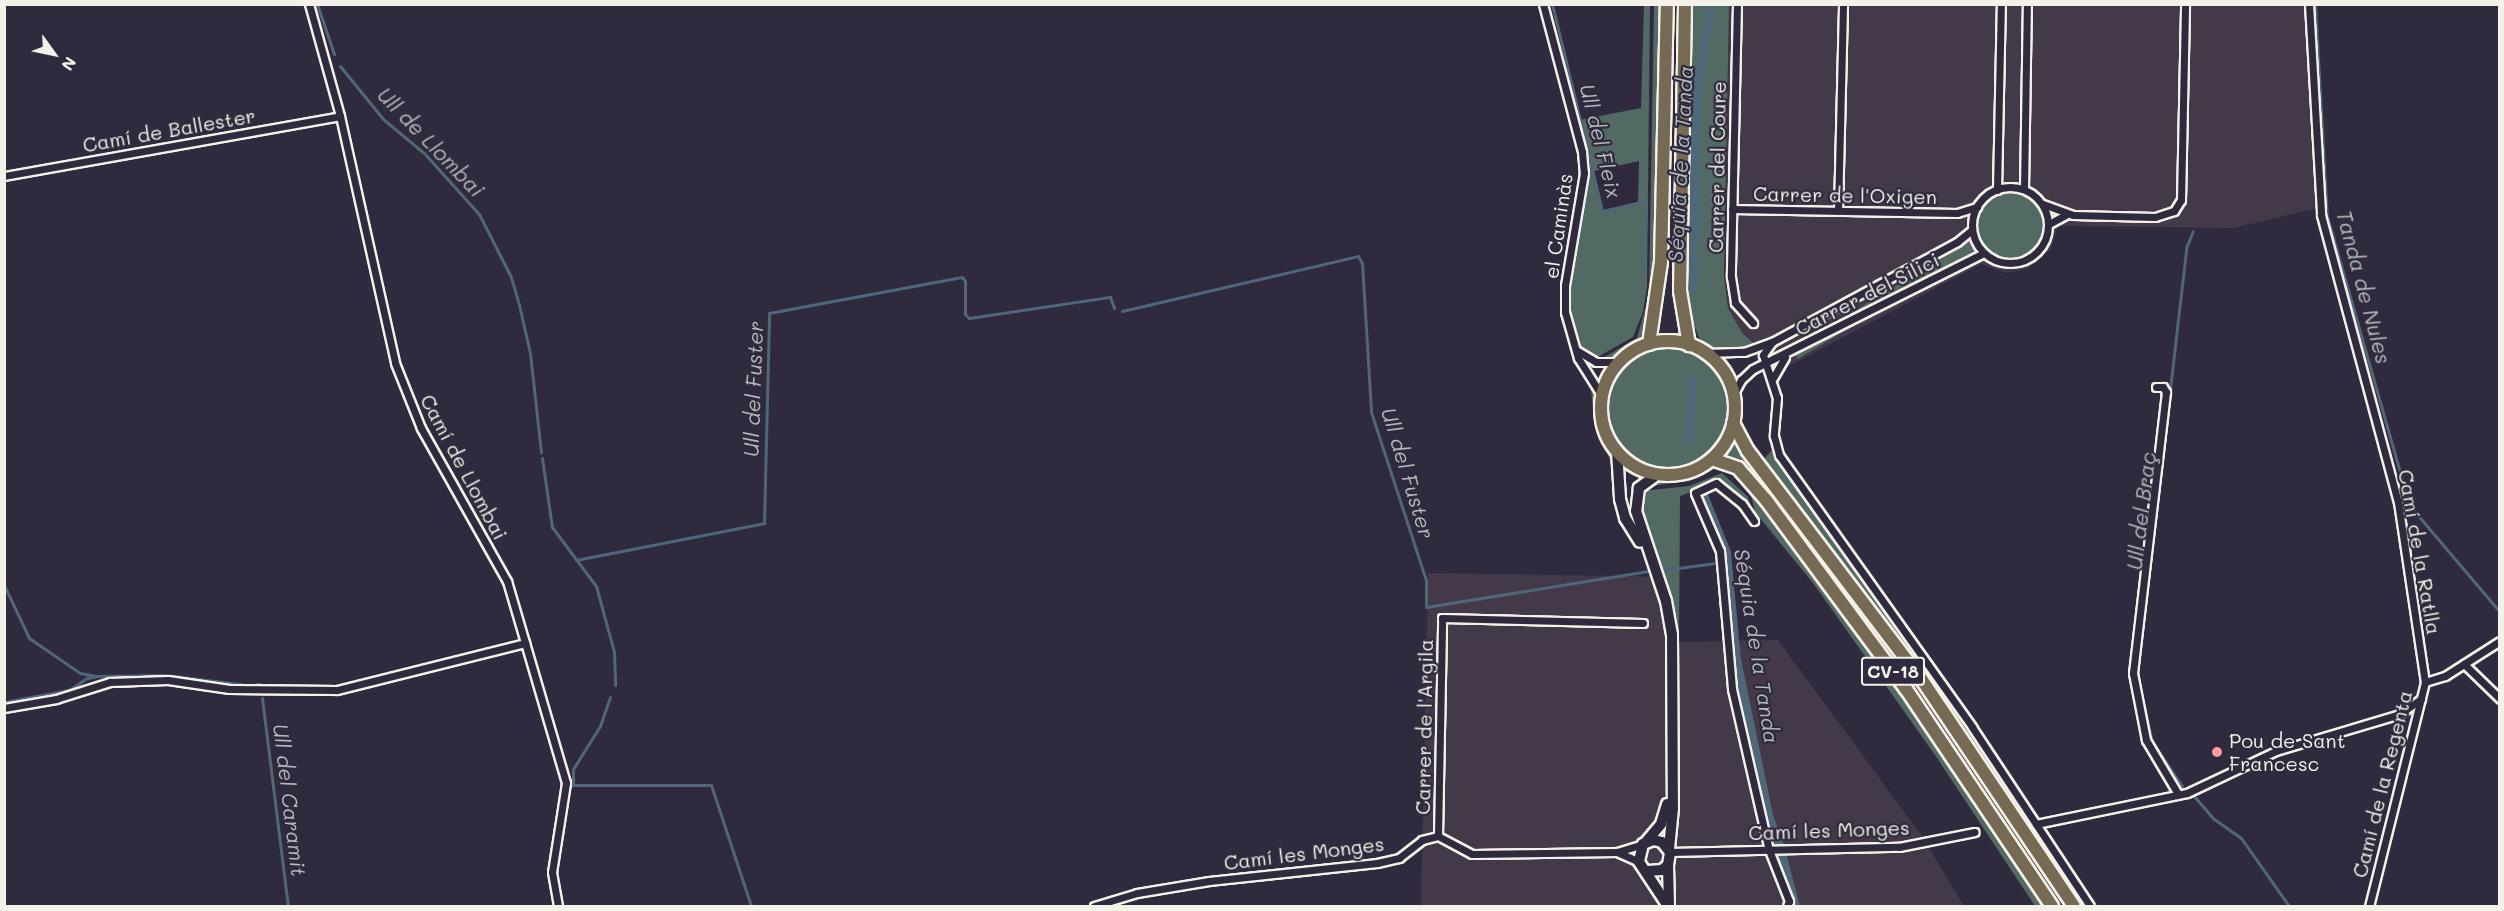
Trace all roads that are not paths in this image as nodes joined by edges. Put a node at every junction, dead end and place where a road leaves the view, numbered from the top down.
1 (309, 4) edge
2 (1544, 4) edge
3 (1667, 4) edge
4 (1685, 4) edge
5 (1737, 4) edge
6 (1842, 4) edge
7 (2001, 4) edge
8 (2027, 4) edge
9 (2185, 4) edge
10 (2310, 4) edge
11 (340, 116) junction
12 (4, 176) edge
13 (1996, 189) junction
14 (2024, 189) junction
15 (2043, 204) junction
16 (1977, 207) junction
17 (1732, 209) junction
18 (1838, 211) junction
19 (1957, 213) junction
20 (2067, 214) junction
21 (2049, 224) junction
22 (1972, 226) junction
23 (1984, 253) junction
24 (1754, 323) dead end
25 (1772, 342) junction
26 (1649, 344) junction
27 (1689, 345) junction
28 (1574, 348) junction
29 (1706, 353) junction
30 (1785, 355) junction
31 (1619, 362) junction
32 (1765, 364) junction
33 (1773, 378) junction
34 (2156, 387) dead end
35 (1733, 395) junction
36 (1602, 396) junction
37 (1733, 423) junction
38 (1617, 451) junction
39 (1712, 459) junction
40 (1658, 474) junction
41 (1754, 521) dead end
42 (1646, 551) junction
43 (1643, 623) dead end
44 (2499, 641) edge
45 (525, 643) junction
46 (2464, 664) junction
47 (2425, 682) junction
48 (2421, 699) junction
49 (2499, 699) edge
50 (4, 708) edge
51 (1671, 786) junction
52 (2178, 794) junction
53 (2036, 824) junction
54 (1975, 832) dead end
55 (1438, 836) junction
56 (1644, 844) junction
57 (1769, 850) junction
58 (1617, 852) junction
59 (1669, 856) junction
60 (1639, 862) junction
61 (1648, 871) junction
62 (558, 906) edge
63 (1094, 906) edge
64 (1669, 906) edge
65 (1787, 906) edge
66 (2052, 906) edge
67 (2074, 906) edge
68 (2090, 906) edge
69 (2369, 906) edge

1 - 11 street, Camí de Llombai
2 - 28 street, el Caminàs
3 - 26 main road
4 - 27 main road
5 - 17 street, Carrer del Coure
6 - 18 street
7 - 13 street
8 - 14 street
9 - 20 street
10 - 47 street, Camí de la Ratlla
11 - 12 street, Camí de Ballester
11 - 45 street, Camí de Llombai
13 - 14 street
13 - 16 street
14 - 15 street
15 - 20 street
15 - 21 street
16 - 19 street, Carrer de l'Oxigen
16 - 22 street
17 - 18 street, Carrer de l'Oxigen
17 - 24 street, Carrer del Coure
18 - 19 street, Carrer de l'Oxigen
19 - 22 street, Carrer de l'Oxigen
20 - 21 street
21 - 23 street
22 - 23 street
22 - 25 street, Carrer del Silici
23 - 30 street, Carrer del Silici
25 - 29 street, Carrer del Silici
25 - 32 street, Carrer del Silici
26 - 27 main road, CV-18
26 - 31 main road
27 - 29 main road, CV-18
28 - 31 street
28 - 36 street, el Caminàs
29 - 35 main road, CV-18
30 - 32 street, Carrer del Silici
30 - 33 street
31 - 36 main road
32 - 33 street
32 - 35 street, Carrer del Silici
33 - 53 street
34 - 52 street
35 - 37 main road, CV-18
36 - 38 main road
37 - 39 main road, CV-18
37 - 67 main road, CV-18
38 - 40 main road
38 - 42 main road
39 - 40 main road
39 - 66 main road, CV-18
40 - 42 main road
41 - 57 street
42 - 51 main road
43 - 55 street, Carrer de l'Argila
44 - 46 street, Camí de la Regenta
45 - 50 street
45 - 62 street, Camí de Llombai
46 - 47 street, Camí de la Regenta
46 - 49 street
47 - 48 street, Camí de la Regenta
48 - 52 street
48 - 69 street, Camí de la Regenta
51 - 56 main road
51 - 59 main road
52 - 53 street
53 - 68 street
54 - 57 street, Camí les Monges
55 - 58 street
55 - 63 street, Camí les Monges
56 - 58 street
56 - 59 main road
56 - 60 main road
57 - 59 street, Camí les Monges
57 - 65 street
58 - 60 street
59 - 61 main road
59 - 64 main road
60 - 61 main road
61 - 64 main road

